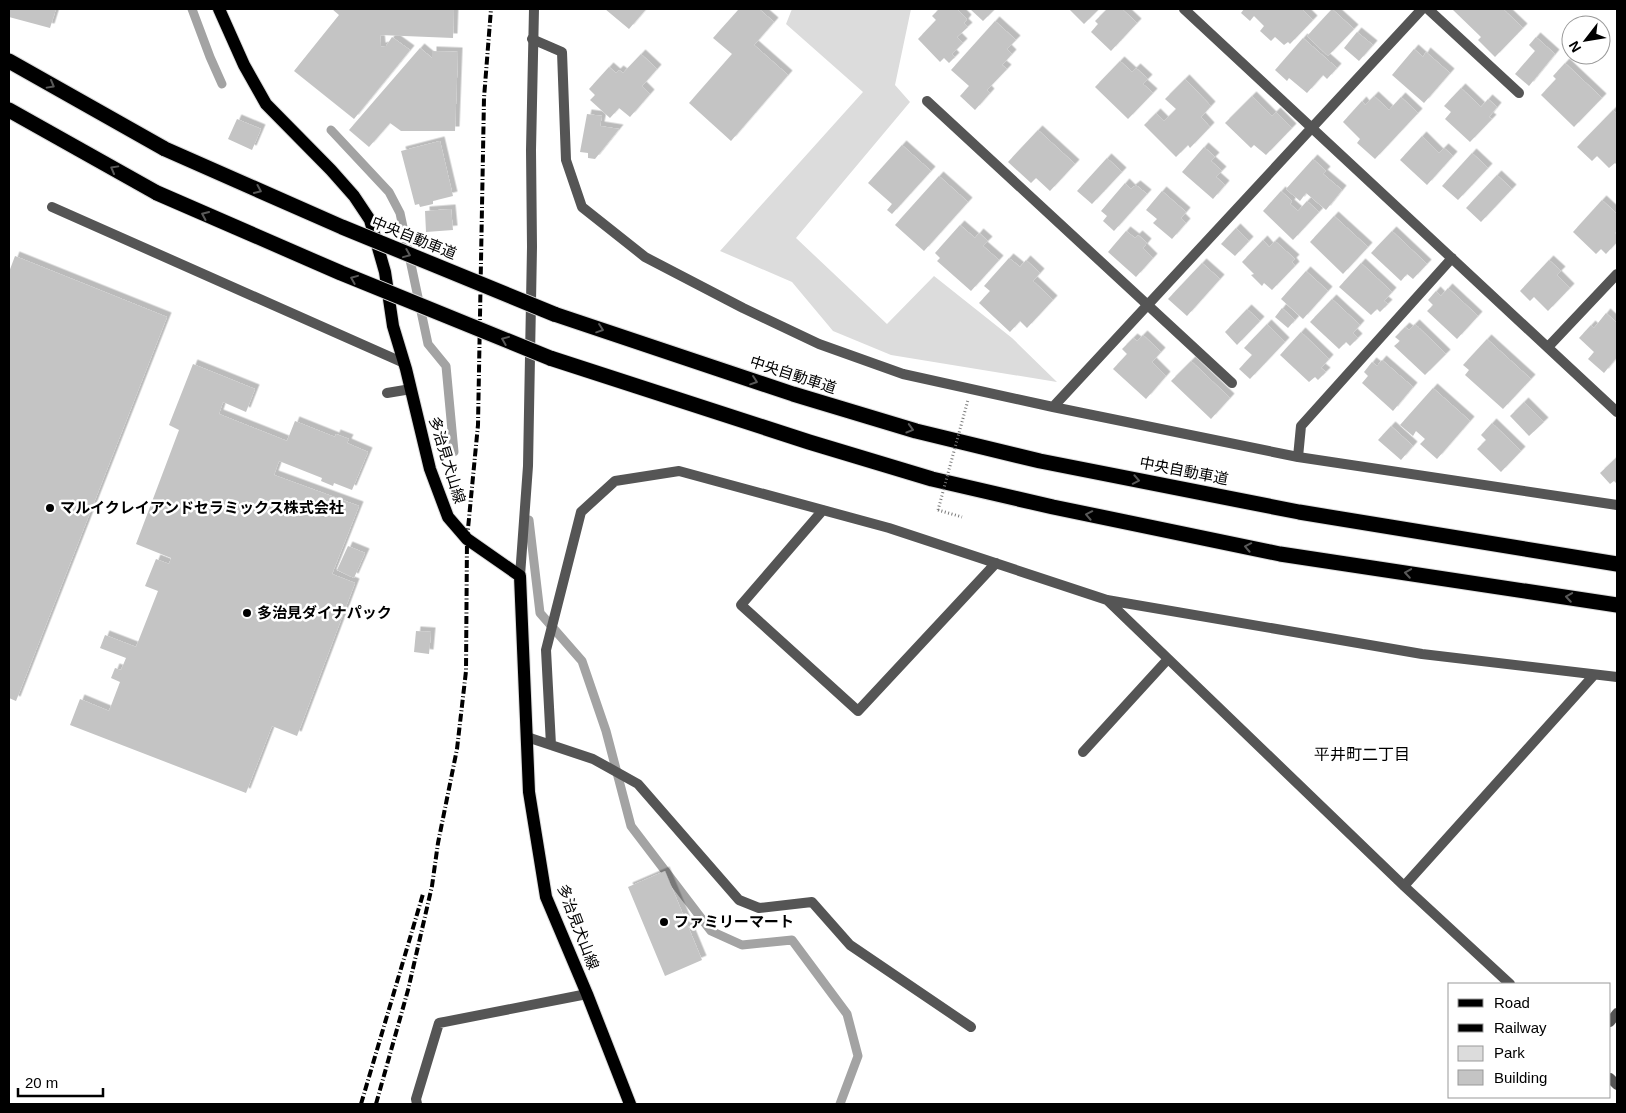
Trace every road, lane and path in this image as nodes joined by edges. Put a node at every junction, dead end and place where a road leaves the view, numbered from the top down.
1 (219, 9) edge
2 (534, 9) edge
3 (1184, 9) edge
4 (1422, 9) edge
5 (1428, 9) edge
6 (532, 40) junction
7 (9, 61) edge
8 (1519, 93) dead end
9 (927, 101) dead end
10 (9, 110) edge
11 (1312, 127) junction
12 (52, 207) dead end
13 (1452, 258) junction
14 (1617, 274) edge
15 (1149, 306) junction
16 (1548, 347) junction
17 (404, 363) junction
18 (1232, 382) dead end
19 (411, 389) junction
20 (387, 393) dead end
21 (968, 400) dead end
22 (1053, 408) junction
23 (1617, 412) edge
24 (1298, 457) junction
25 (1617, 505) edge
26 (823, 510) junction
27 (962, 517) dead end
28 (996, 563) junction
29 (1617, 564) edge
30 (520, 576) junction
31 (1107, 600) junction
32 (1617, 605) edge
33 (1168, 659) junction
34 (1594, 676) junction
35 (1617, 677) edge
36 (526, 737) junction
37 (551, 745) junction
38 (1083, 752) dead end
39 (1404, 886) junction
40 (1509, 983) edge
41 (587, 994) junction
42 (971, 1026) dead end
43 (417, 1104) edge
44 (630, 1104) edge

1 - 17 main road, 多治見犬山線
2 - 6 street
3 - 11 street
4 - 11 street
5 - 8 street
6 - 22 street
6 - 30 street
7 -> 29 highway, 中央自動車道, bridge
9 - 15 street
32 -> 10 highway, bridge
11 - 13 street
11 - 15 street
12 - 17 street
13 - 16 street
13 - 24 street
14 - 16 street
15 - 18 street
15 - 22 street
16 - 23 street
17 - 19 main road, 多治見犬山線
19 - 20 street
19 - 30 main road, 多治見犬山線
21 - 27 path, bridge
22 - 24 street
24 - 25 street
26 - 28 street
26 - 28 street
26 - 37 street
28 - 31 street
30 - 36 main road, 多治見犬山線
31 - 33 street
31 - 34 street
33 - 38 street
33 - 39 street
34 - 35 street
34 - 39 street
36 - 37 street
36 - 41 main road, 多治見犬山線
37 - 42 street
39 - 40 street
41 - 43 street
41 - 44 main road, 多治見犬山線

